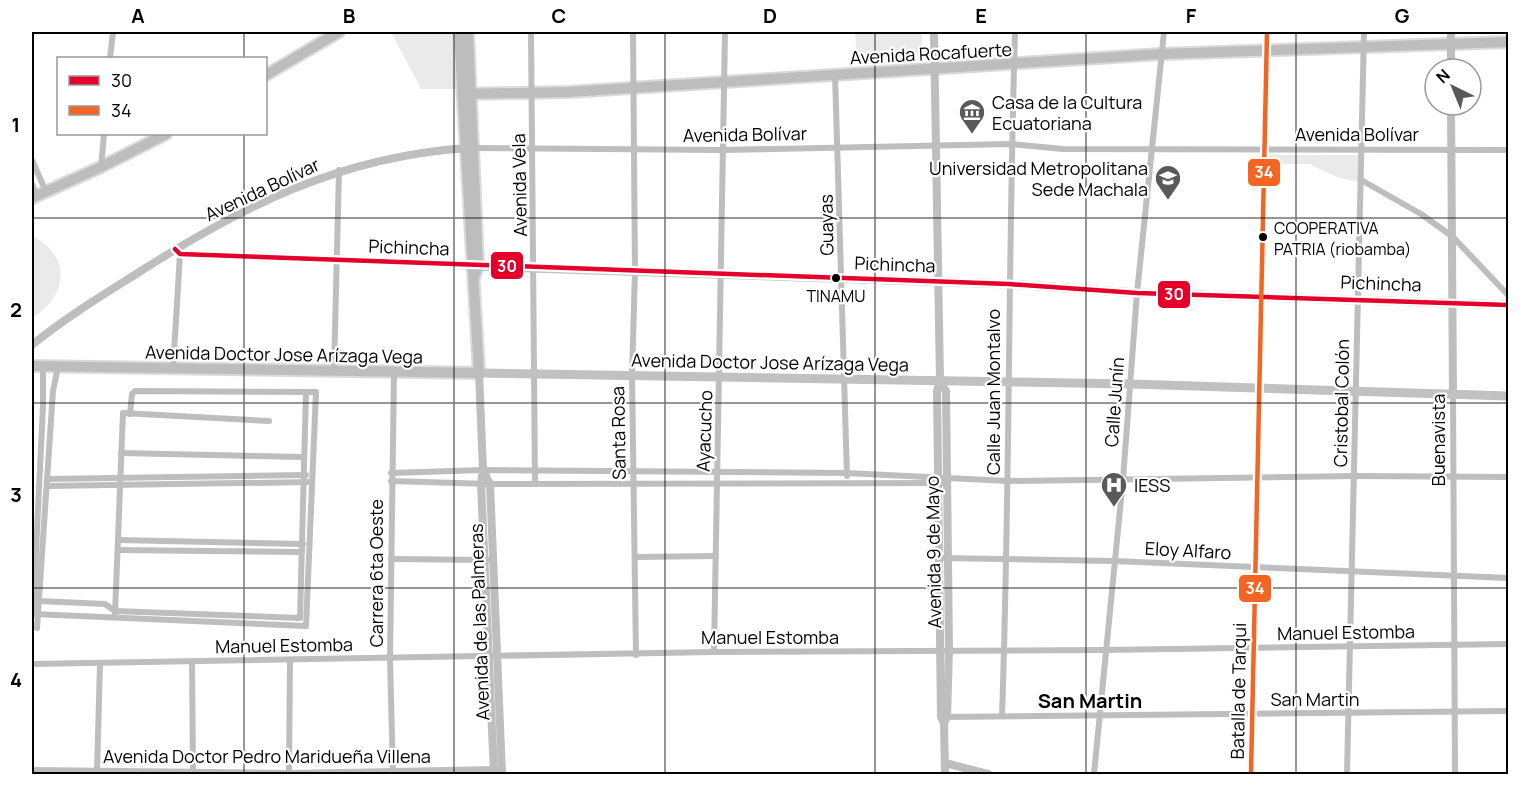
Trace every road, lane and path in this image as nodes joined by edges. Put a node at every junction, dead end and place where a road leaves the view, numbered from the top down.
1 (113, 32) edge
2 (339, 32) edge
3 (459, 32) edge
4 (468, 32) edge
5 (531, 32) edge
6 (633, 32) edge
7 (725, 32) edge
8 (934, 32) edge
9 (1015, 32) edge
10 (1164, 32) edge
11 (1267, 32) edge
12 (1364, 32) edge
13 (1450, 37) edge
14 (1509, 42) edge
15 (1364, 47) junction
16 (1267, 51) junction
17 (1161, 54) junction
18 (110, 57) edge
19 (1451, 57) edge
20 (1014, 64) junction
21 (935, 69) junction
22 (267, 74) edge
23 (835, 74) junction
24 (726, 80) junction
25 (632, 88) junction
26 (531, 93) junction
27 (467, 94) junction
28 (1451, 117) edge
29 (104, 135) edge
30 (164, 135) edge
31 (1010, 144) junction
32 (938, 146) junction
33 (839, 147) junction
34 (471, 148) junction
35 (1363, 148) junction
36 (1152, 149) junction
37 (1265, 149) junction
38 (534, 150) junction
39 (632, 150) junction
40 (722, 150) junction
41 (1452, 150) junction
42 (1509, 150) edge
43 (32, 160) edge
44 (100, 167) junction
45 (339, 170) junction
46 (1363, 181) junction
47 (32, 184) edge
48 (38, 195) edge
49 (1453, 237) junction
50 (177, 251) junction
51 (339, 261) junction
52 (534, 267) junction
53 (475, 269) junction
54 (635, 271) junction
55 (720, 276) junction
56 (843, 278) junction
57 (939, 282) junction
58 (1009, 284) junction
59 (1137, 293) junction
60 (1509, 295) edge
61 (1263, 296) junction
62 (1359, 298) junction
63 (1454, 303) junction
64 (1509, 305) edge
65 (32, 345) edge
66 (37, 366) edge
67 (58, 367) junction
68 (173, 369) junction
69 (334, 372) junction
70 (394, 372) junction
71 (479, 373) junction
72 (536, 374) junction
73 (632, 376) junction
74 (721, 377) junction
75 (843, 379) junction
76 (940, 381) junction
77 (1009, 382) junction
78 (1131, 384) junction
79 (1261, 388) junction
80 (1357, 390) junction
81 (44, 391) junction
82 (53, 391) junction
83 (306, 392) junction
84 (1453, 394) junction
85 (1509, 396) edge
86 (130, 414) junction
87 (269, 421) dead end
88 (121, 453) junction
89 (304, 457) junction
90 (483, 470) junction
91 (535, 471) junction
92 (633, 472) junction
93 (391, 473) junction
94 (717, 473) junction
95 (846, 473) junction
96 (304, 475) junction
97 (313, 475) junction
98 (1355, 476) junction
99 (1453, 477) junction
100 (1509, 477) edge
101 (1258, 478) junction
102 (1123, 479) junction
103 (943, 480) junction
104 (120, 481) junction
105 (391, 481) junction
106 (1008, 481) junction
107 (47, 482) junction
108 (303, 483) junction
109 (312, 483) junction
110 (535, 483) junction
111 (717, 483) junction
112 (847, 483) junction
113 (481, 484) junction
114 (490, 484) junction
115 (633, 484) junction
116 (118, 540) junction
117 (302, 544) junction
118 (310, 544) junction
119 (118, 550) junction
120 (302, 552) junction
121 (716, 556) junction
122 (636, 557) junction
123 (942, 558) junction
124 (1007, 558) junction
125 (391, 559) junction
126 (489, 560) junction
127 (1114, 561) junction
128 (1255, 569) junction
129 (1352, 572) junction
130 (1454, 575) junction
131 (1509, 578) edge
132 (39, 601) junction
133 (38, 614) junction
134 (115, 614) junction
135 (37, 628) dead end
136 (1509, 644) edge
137 (1456, 645) junction
138 (1352, 648) junction
139 (949, 649) junction
140 (1254, 649) junction
141 (939, 650) junction
142 (1004, 650) junction
143 (1104, 651) junction
144 (714, 652) junction
145 (636, 655) junction
146 (489, 656) junction
147 (499, 656) junction
148 (390, 659) junction
149 (290, 660) junction
150 (192, 662) junction
151 (100, 663) junction
152 (32, 664) edge
153 (1509, 711) edge
154 (1456, 712) junction
155 (1252, 714) junction
156 (1350, 714) junction
157 (1002, 716) junction
158 (1099, 717) junction
159 (944, 719) junction
160 (945, 763) junction
161 (32, 770) edge
162 (498, 771) edge
163 (193, 772) edge
164 (97, 773) edge
165 (393, 773) edge
166 (289, 774) edge
167 (945, 774) edge
168 (988, 774) edge
169 (1094, 774) edge
170 (1251, 774) edge
171 (1347, 774) edge
172 (1455, 774) edge

1 - 18 street
2 - 22 main road
3 - 27 main road, Avenida de las Palmeras
4 - 27 main road, Avenida de las Palmeras
5 - 26 street, Avenida Vela
6 - 25 street, Santa Rosa
7 - 24 street, Ayacucho
8 - 21 street, Avenida 9 de Mayo
9 - 20 street, Calle Juan Montalvo
10 - 17 street, Calle Junín
11 - 16 street, Batalla de Tarqui
12 - 15 street, Cristobal Colón
13 - 14 main road, Avenida Rocafuerte
13 - 15 main road, Avenida Rocafuerte
13 - 19 street
15 - 16 main road, Avenida Rocafuerte
15 - 35 street, Cristobal Colón
16 - 17 main road, Avenida Rocafuerte
16 - 37 street, Batalla de Tarqui
17 - 20 main road, Avenida Rocafuerte
17 - 36 street, Calle Junín
20 - 21 main road, Avenida Rocafuerte
20 - 31 street, Calle Juan Montalvo
21 - 23 main road, Avenida Rocafuerte
21 - 32 street, Avenida 9 de Mayo
23 - 24 main road, Avenida Rocafuerte
23 - 33 street, Guayas
24 - 25 main road, Avenida Rocafuerte
24 - 40 street, Ayacucho
25 - 26 main road, Avenida Rocafuerte
25 - 39 street, Santa Rosa
26 - 27 main road, Avenida Rocafuerte
26 - 38 street, Avenida Vela
27 - 34 main road, Avenida de las Palmeras
28 - 41 street, Buenavista
29 - 44 street
30 - 44 main road
31 - 32 street, Avenida Bolívar
31 - 36 street, Avenida Bolívar
31 - 58 street, Calle Juan Montalvo
32 - 33 street, Avenida Bolívar
32 - 57 street, Avenida 9 de Mayo
33 - 40 street, Avenida Bolívar
33 - 56 street, Guayas
34 - 38 street, Avenida Bolívar
34 - 45 street, Avenida Bolívar
34 - 53 main road, Avenida de las Palmeras
35 - 37 street, Avenida Bolívar
35 - 41 street, Avenida Bolívar
35 - 46 street, Cristobal Colón
36 - 37 street, Avenida Bolívar
36 - 59 street, Calle Junín
37 - 61 street, Batalla de Tarqui
38 - 39 street, Avenida Bolívar
38 - 52 street, Avenida Vela
39 - 40 street, Avenida Bolívar
39 - 54 street, Santa Rosa
40 - 55 street, Ayacucho
41 - 42 street, Avenida Bolívar
41 - 49 street, Buenavista
43 - 48 street
44 - 48 main road
45 - 50 street, Avenida Bolívar
45 - 51 street
46 - 49 street
46 - 62 street, Cristobal Colón
47 - 48 street
49 - 60 street
49 - 63 street, Buenavista
50 - 51 street, Pichincha
50 - 65 street, Avenida Bolívar
50 - 68 street
51 - 53 street, Pichincha
51 - 69 street
52 - 53 main road, Pichincha
52 - 54 main road, Pichincha
52 - 72 street, Avenida Vela
53 - 71 main road, Avenida de las Palmeras
54 - 55 main road, Pichincha
54 - 73 street, Santa Rosa
55 - 56 main road, Pichincha
55 - 74 street, Ayacucho
56 - 57 main road, Pichincha
56 - 75 street, Guayas
57 - 58 main road, Pichincha
57 - 76 street, Avenida 9 de Mayo
58 - 59 main road, Pichincha
58 - 77 street, Calle Juan Montalvo
59 - 61 main road, Pichincha
59 - 78 street, Calle Junín
61 - 62 main road, Pichincha
61 - 79 street, Batalla de Tarqui
62 - 63 main road, Pichincha
62 - 80 street, Cristobal Colón
63 - 64 main road, Pichincha
63 - 84 street, Buenavista
66 - 67 main road, Avenida Doctor Jose Arízaga Vega
66 - 81 street
67 - 68 main road, Avenida Doctor Jose Arízaga Vega
67 - 82 street
68 - 69 main road, Avenida Doctor Jose Arízaga Vega
69 - 70 main road, Avenida Doctor Jose Arízaga Vega
70 - 71 main road, Avenida Doctor Jose Arízaga Vega
70 - 93 street, Carrera 6ta Oeste
71 - 72 main road, Avenida Doctor Jose Arízaga Vega
71 - 90 street, Avenida de las Palmeras
72 - 73 main road, Avenida Doctor Jose Arízaga Vega
72 - 91 street, Avenida Vela
73 - 74 main road, Avenida Doctor Jose Arízaga Vega
73 - 92 street, Santa Rosa
74 - 75 main road, Avenida Doctor Jose Arízaga Vega
74 - 94 street, Ayacucho
75 - 76 main road, Avenida Doctor Jose Arízaga Vega
75 - 95 street, Guayas
76 - 77 main road, Avenida Doctor Jose Arízaga Vega
76 - 103 street, Avenida 9 de Mayo
77 - 78 main road, Avenida Doctor Jose Arízaga Vega
77 - 106 street, Calle Juan Montalvo
78 - 79 main road, Avenida Doctor Jose Arízaga Vega
78 - 102 street, Calle Junín
79 - 80 main road, Avenida Doctor Jose Arízaga Vega
79 - 101 street, Batalla de Tarqui
80 - 84 main road, Avenida Doctor Jose Arízaga Vega
80 - 98 street, Cristobal Colón
81 - 82 street
81 - 133 street
82 - 107 street
83 - 86 street
83 - 89 street
83 - 97 street
84 - 85 main road, Avenida Doctor Jose Arízaga Vega
84 - 99 street, Buenavista
86 - 87 street
86 - 88 street
88 - 89 street
88 - 104 street
89 - 96 street
90 - 91 street
90 - 93 street
90 - 113 street, Avenida de las Palmeras
90 - 114 street, Avenida de las Palmeras
91 - 92 street
91 - 110 street, Avenida Vela
92 - 94 street
92 - 115 street, Santa Rosa
93 - 105 street, Carrera 6ta Oeste
94 - 95 street
94 - 111 street, Ayacucho
95 - 103 street
95 - 112 street, Guayas
96 - 97 street
96 - 104 street
96 - 108 street
97 - 109 street
98 - 99 street
98 - 101 street
98 - 129 street, Cristobal Colón
99 - 100 street
99 - 130 street, Buenavista
101 - 102 street
101 - 128 street, Batalla de Tarqui
102 - 106 street
102 - 127 street, Calle Junín
103 - 106 street
103 - 112 street
103 - 123 street, Avenida 9 de Mayo
104 - 107 street
104 - 108 street
104 - 116 street
105 - 113 street
105 - 125 street, Carrera 6ta Oeste
106 - 124 street, Calle Juan Montalvo
107 - 132 street
108 - 109 street
108 - 117 street
109 - 118 street
110 - 114 street
110 - 115 street
111 - 112 street
111 - 115 street
111 - 121 street, Ayacucho
113 - 114 street
113 - 126 street, Avenida de las Palmeras
114 - 126 street, Avenida de las Palmeras
115 - 122 street, Santa Rosa
116 - 117 street
116 - 119 street
117 - 118 street
117 - 120 street
118 - 134 street
119 - 120 street
119 - 134 street
120 - 134 street
121 - 122 street
121 - 144 street, Ayacucho
122 - 145 street, Santa Rosa
123 - 124 street, Eloy Alfaro
123 - 139 street, Avenida 9 de Mayo
123 - 141 street, Avenida 9 de Mayo
124 - 127 street, Eloy Alfaro
124 - 142 street, Calle Juan Montalvo
125 - 126 street
125 - 148 street, Carrera 6ta Oeste
126 - 146 street, Avenida de las Palmeras
126 - 147 street, Avenida de las Palmeras
127 - 128 street, Eloy Alfaro
127 - 143 street, Calle Junín
128 - 129 street, Eloy Alfaro
128 - 140 street, Batalla de Tarqui
129 - 130 street, Eloy Alfaro
129 - 138 street, Cristobal Colón
130 - 131 street, Eloy Alfaro
130 - 137 street, Buenavista
132 - 133 street
132 - 134 street
133 - 134 street
133 - 135 street
136 - 137 street, Manuel Estomba
137 - 138 street, Manuel Estomba
137 - 154 street, Buenavista
138 - 140 street, Manuel Estomba
138 - 156 street, Cristobal Colón
139 - 141 street, Manuel Estomba
139 - 142 street, Manuel Estomba
139 - 159 street, Avenida 9 de Mayo
140 - 143 street, Manuel Estomba
140 - 155 street, Batalla de Tarqui
141 - 144 street, Manuel Estomba
141 - 159 street, Avenida 9 de Mayo
142 - 143 street, Manuel Estomba
142 - 157 street, Calle Juan Montalvo
143 - 158 street, Calle Junín
144 - 145 street, Manuel Estomba
145 - 147 street, Manuel Estomba
146 - 147 street, Manuel Estomba
146 - 148 street, Manuel Estomba
146 - 162 street, Avenida de las Palmeras
147 - 162 street, Avenida de las Palmeras
148 - 149 street, Manuel Estomba
148 - 165 street, Carrera 6ta Oeste
149 - 150 street, Manuel Estomba
149 - 166 street
150 - 151 street, Manuel Estomba
150 - 163 street
151 - 152 street, Manuel Estomba
151 - 164 street
153 - 154 street, San Martin
154 - 156 street, San Martin
154 - 172 street, Buenavista
155 - 156 street, San Martin
155 - 158 street, San Martin
155 - 170 street, Batalla de Tarqui
156 - 171 street, Cristobal Colón
157 - 158 street, San Martin
157 - 159 street, San Martin
158 - 169 street, Calle Junín
159 - 160 street, Avenida 9 de Mayo
160 - 167 street, Avenida 9 de Mayo
160 - 168 street
161 - 164 street, Avenida Doctor Pedro Maridueña Villena
162 - 165 street, Avenida Doctor Pedro Maridueña Villena
163 - 164 street, Avenida Doctor Pedro Maridueña Villena
163 - 166 street, Avenida Doctor Pedro Maridueña Villena
165 - 166 street, Avenida Doctor Pedro Maridueña Villena

